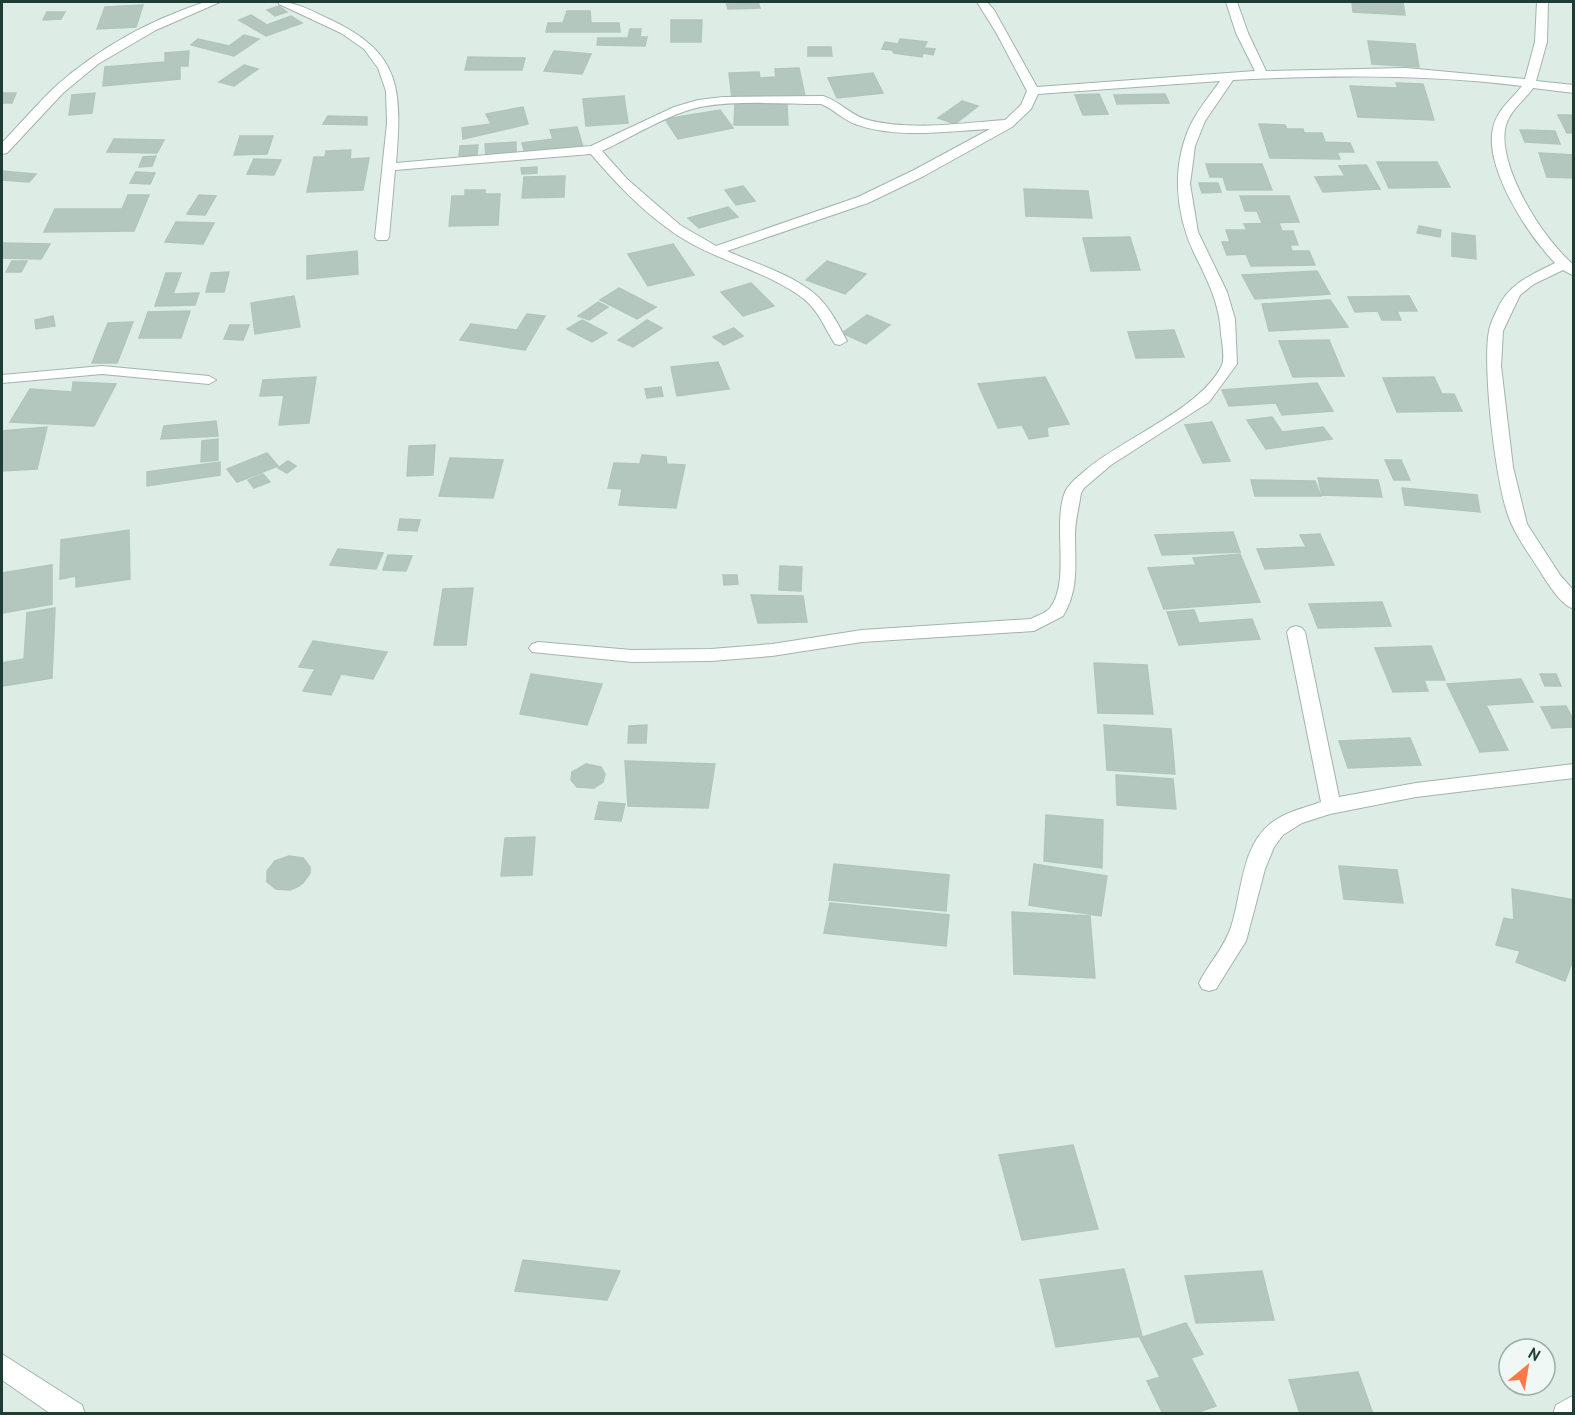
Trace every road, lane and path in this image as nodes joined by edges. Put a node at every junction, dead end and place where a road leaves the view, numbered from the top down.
1 (214, 2) edge
2 (284, 2) edge
3 (982, 2) edge
4 (1231, 2) edge
5 (1543, 2) edge
6 (1263, 76) junction
7 (1228, 78) junction
8 (1530, 84) junction
9 (1574, 89) edge
10 (1033, 91) junction
11 (1008, 124) junction
12 (2, 150) edge
13 (594, 150) junction
14 (389, 167) junction
15 (382, 237) dead end
16 (715, 251) junction
17 (1568, 269) edge
18 (840, 341) dead end
19 (2, 379) edge
20 (209, 380) dead end
21 (1574, 603) edge
22 (1296, 632) dead end
23 (538, 648) dead end
24 (1574, 771) edge
25 (1332, 807) junction
26 (1209, 983) dead end
27 (2, 1366) edge
28 (1574, 1407) edge
29 (73, 1413) edge
30 (1564, 1413) edge

1 - 12 street
2 - 14 street
3 - 10 street
4 - 6 street
5 - 8 street
6 - 7 street
6 - 8 street
7 - 10 street
7 - 23 street
8 - 9 street
8 - 17 street
10 - 11 street
11 - 13 street
11 - 16 street
13 - 14 street
13 - 16 street
14 - 15 street
16 - 18 street
17 - 21 street
19 - 20 street
22 - 25 street
24 - 25 street
25 - 26 street
27 - 29 street
28 - 30 street

